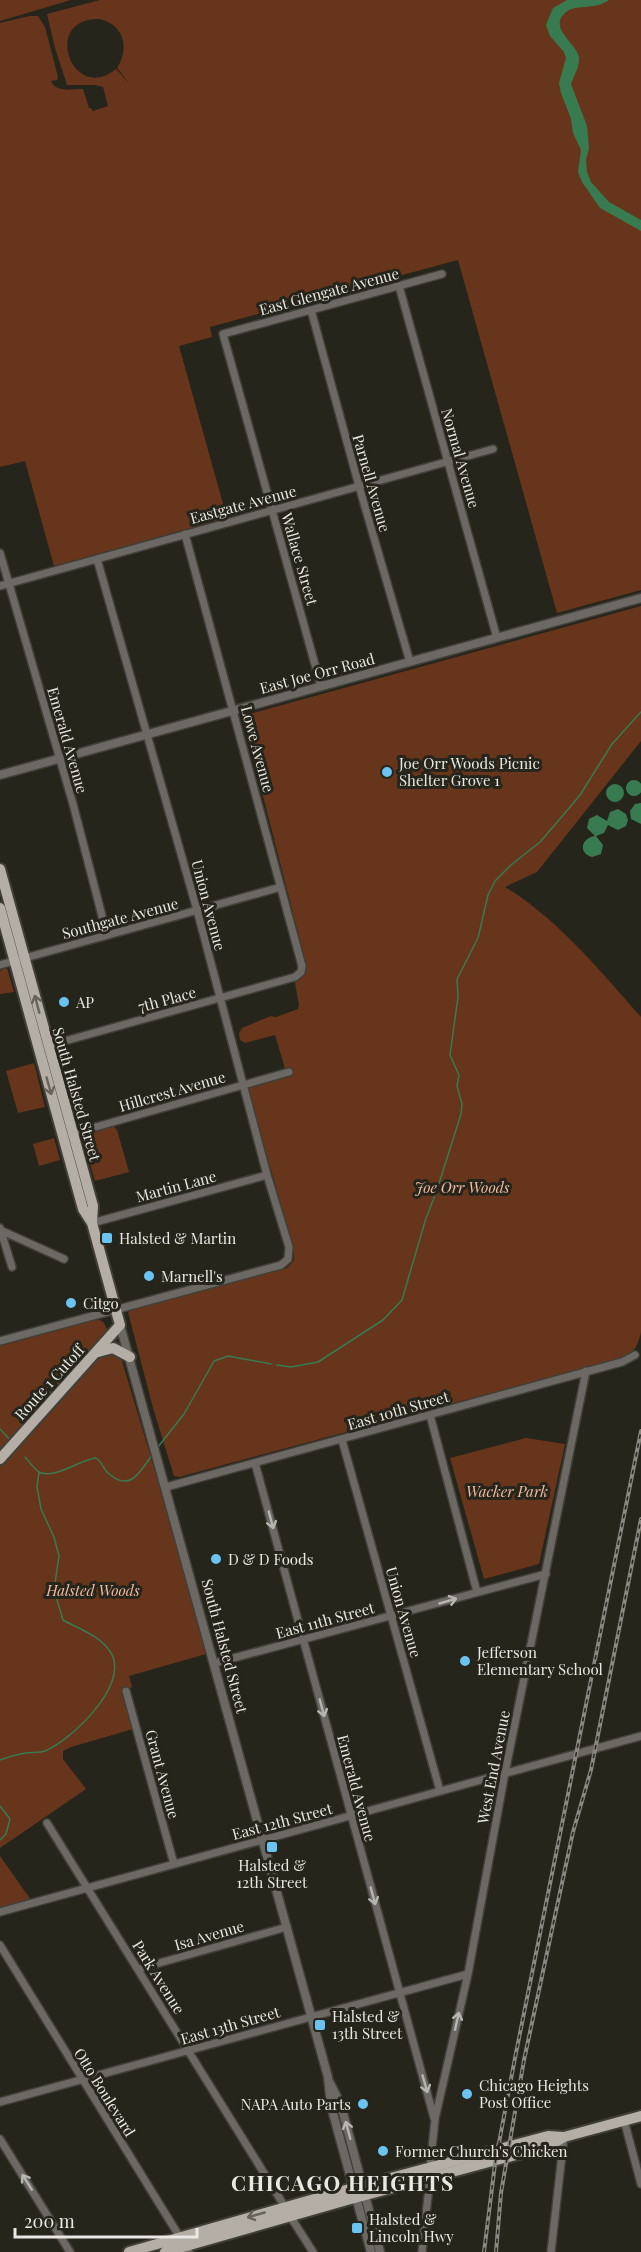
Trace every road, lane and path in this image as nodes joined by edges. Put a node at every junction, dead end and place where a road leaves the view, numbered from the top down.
1 (442, 274) dead end
2 (399, 286) junction
3 (311, 310) junction
4 (223, 334) joint
5 (494, 448) dead end
6 (448, 462) junction
7 (359, 486) junction
8 (272, 510) junction
9 (185, 534) junction
10 (0, 553) edge
11 (97, 559) junction
12 (9, 583) junction
13 (0, 586) edge
14 (641, 598) edge
15 (497, 638) junction
16 (410, 662) junction
17 (321, 686) junction
18 (234, 710) junction
19 (147, 734) junction
20 (59, 758) junction
21 (0, 775) edge
22 (0, 869) edge
23 (281, 887) junction
24 (0, 908) edge
25 (197, 910) junction
26 (107, 935) junction
27 (19, 959) junction
28 (0, 964) edge
29 (301, 972) joint
30 (220, 999) junction
31 (43, 1047) junction
32 (289, 1072) dead end
33 (243, 1085) junction
34 (68, 1135) junction
35 (267, 1175) junction
36 (92, 1223) junction
37 (0, 1229) edge
38 (64, 1259) dead end
39 (12, 1267) dead end
40 (116, 1309) junction
41 (120, 1325) junction
42 (0, 1341) edge
43 (95, 1354) junction
44 (635, 1356) dead end
45 (130, 1357) junction
46 (586, 1371) junction
47 (430, 1415) junction
48 (342, 1440) junction
49 (0, 1459) edge
50 (255, 1463) junction
51 (166, 1487) junction
52 (546, 1574) junction
53 (477, 1592) junction
54 (391, 1616) junction
55 (304, 1639) junction
56 (214, 1663) junction
57 (126, 1691) dead end
58 (641, 1736) edge
59 (505, 1773) junction
60 (440, 1791) junction
61 (351, 1816) junction
62 (47, 1823) dead end
63 (263, 1840) junction
64 (174, 1864) junction
65 (87, 1888) junction
66 (0, 1912) edge
67 (287, 1927) junction
68 (0, 1945) edge
69 (138, 1969) junction
70 (468, 1974) junction
71 (399, 1992) junction
72 (311, 2015) junction
73 (189, 2051) junction
74 (81, 2079) junction
75 (0, 2102) edge
76 (641, 2116) edge
77 (435, 2119) junction
78 (624, 2120) junction
79 (564, 2137) junction
80 (0, 2139) edge
81 (430, 2172) junction
82 (641, 2184) edge
83 (359, 2191) junction
84 (288, 2212) junction
85 (184, 2245) edge
86 (70, 2252) edge
87 (129, 2252) edge
88 (165, 2252) edge
89 (313, 2252) edge
90 (371, 2252) edge
91 (380, 2252) edge
92 (422, 2252) edge
93 (551, 2252) edge

1 - 2 street, East Glengate Avenue
2 - 3 street, East Glengate Avenue
2 - 6 street, Normal Avenue
3 - 4 street, East Glengate Avenue
3 - 7 street, Parnell Avenue
4 - 8 street, Wallace Street
5 - 6 street, Eastgate Avenue
6 - 7 street, Eastgate Avenue
6 - 15 street, Normal Avenue
7 - 8 street, Eastgate Avenue
7 - 16 street, Parnell Avenue
8 - 9 street, Eastgate Avenue
8 - 17 street, Wallace Street
9 - 11 street, Eastgate Avenue
9 - 18 street, Lowe Avenue
10 - 12 street, Emerald Avenue
11 - 12 street, Eastgate Avenue
11 - 19 street, Union Avenue
12 - 13 street, Eastgate Avenue
12 - 20 street, Emerald Avenue
14 - 15 street, East Joe Orr Road
15 - 16 street, East Joe Orr Road
16 - 17 street, East Joe Orr Road
17 - 18 street, East Joe Orr Road
18 - 19 street, East Joe Orr Road
18 - 23 street, Lowe Avenue
19 - 20 street, East Joe Orr Road
19 - 25 street, Union Avenue
20 - 21 street, East Joe Orr Road
20 - 26 street, Emerald Avenue
22 - 27 main road, South Halsted Street
23 - 25 street, Southgate Avenue
23 - 29 street, Lowe Avenue
24 - 27 main road, South Halsted Street
25 - 26 street, Southgate Avenue
25 - 30 street, Union Avenue
26 - 27 street, Southgate Avenue
27 - 28 street, Southgate Avenue
27 - 31 main road, South Halsted Street
29 - 30 street, 7th Place
30 - 31 street, 7th Place
30 - 33 street, Union Avenue
31 - 34 main road, South Halsted Street
32 - 33 street, Hillcrest Avenue
33 - 34 street, Hillcrest Avenue
33 - 35 street, Union Avenue
34 - 36 main road, South Halsted Street
35 - 36 street, Martin Lane
35 - 40 street, Union Avenue
36 - 40 main road, South Halsted Street
37 - 38 street
37 - 39 street
40 - 41 main road, South Halsted Street
40 - 42 street
41 - 43 main road, Route 1 Cutoff
41 - 45 street, South Halsted Street
43 - 45 main road
43 - 49 main road, Route 1 Cutoff
44 - 46 street, East 10th Street
45 - 51 street, South Halsted Street
46 - 47 street, East 10th Street
46 - 52 street, West End Avenue
47 - 48 street, East 10th Street
47 - 53 street
48 - 50 street, East 10th Street
48 - 54 street, Union Avenue
50 - 51 street, East 10th Street
50 -> 55 street, Emerald Avenue
51 - 56 street, South Halsted Street
52 - 53 street, East 11th Street
52 - 59 street, West End Avenue
54 -> 53 street, East 11th Street
54 - 55 street, East 11th Street
54 - 60 street, Union Avenue
55 - 56 street, East 11th Street
55 -> 61 street, Emerald Avenue
56 - 63 street, South Halsted Street
57 - 64 street, Grant Avenue
58 - 59 street, East 12th Street
59 - 60 street, East 12th Street
59 - 70 street, West End Avenue
60 - 61 street, East 12th Street
61 - 63 street, East 12th Street
61 -> 71 street, Emerald Avenue
62 - 65 street, Park Avenue
63 - 64 street, East 12th Street
63 - 67 street, South Halsted Street
64 - 65 street, East 12th Street
65 - 66 street, East 12th Street
65 - 69 street, Park Avenue
67 - 69 street, Isa Avenue
67 - 72 street, South Halsted Street
68 - 74 street, Otto Boulevard
69 - 73 street, Park Avenue
70 - 71 street, East 13th Street
77 -> 70 street, West End Avenue
71 - 72 street, East 13th Street
71 -> 77 street, Emerald Avenue
72 - 73 street, East 13th Street
72 - 83 street, South Halsted Street
73 - 74 street, East 13th Street
73 - 84 street, Park Avenue
74 - 75 street, East 13th Street
74 - 85 street, Otto Boulevard
76 - 78 main road
77 - 81 street, West End Avenue
78 - 79 main road
78 - 82 street
79 - 81 main road
79 - 93 street
86 -> 80 street
81 - 83 main road
81 - 92 street
83 - 84 main road
83 - 90 street, South Halsted Street
83 - 91 street, South Halsted Street
84 - 85 main road
84 - 89 street, Park Avenue
85 - 87 main road
85 - 88 main road

